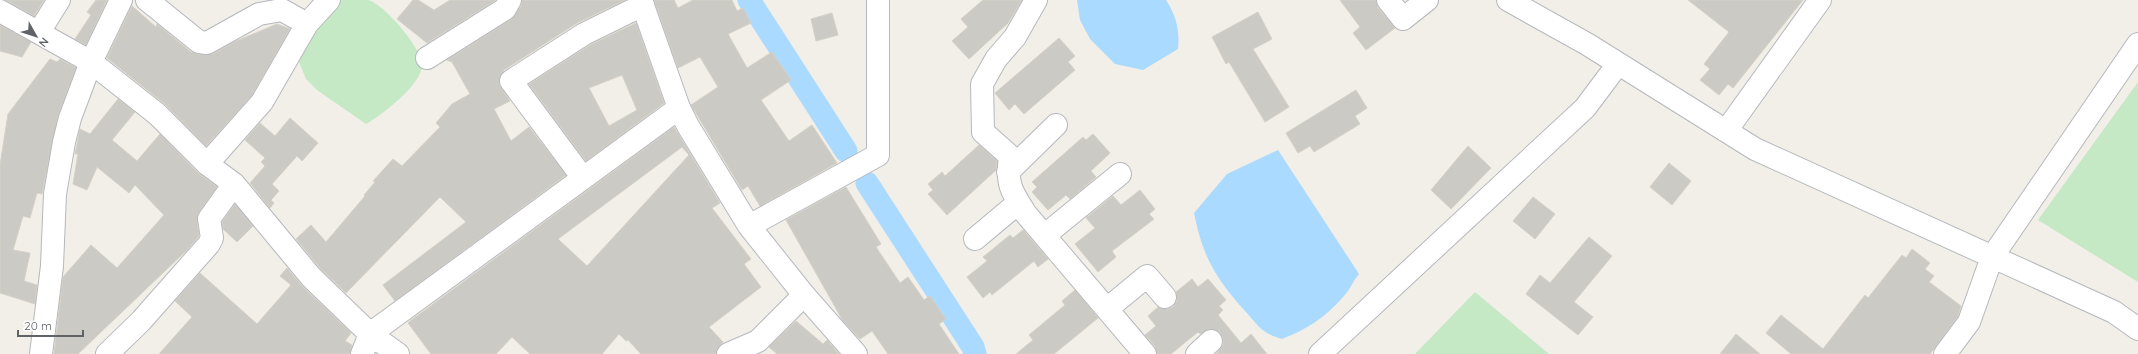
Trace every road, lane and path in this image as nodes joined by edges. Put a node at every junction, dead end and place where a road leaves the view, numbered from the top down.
1 (59, 0) edge
2 (121, 0) edge
3 (147, 0) edge
4 (329, 0) edge
5 (510, 0) edge
6 (878, 0) edge
7 (1036, 0) edge
8 (1388, 0) edge
9 (1427, 0) edge
10 (1820, 0) edge
11 (642, 3) edge
12 (1523, 3) edge
13 (0, 10) edge
14 (307, 24) junction
15 (39, 32) junction
16 (2138, 44) edge
17 (428, 58) dead end
18 (91, 62) junction
19 (1618, 64) junction
20 (679, 108) junction
21 (1056, 125) dead end
22 (1726, 131) junction
23 (207, 164) junction
24 (1008, 172) junction
25 (1120, 174) dead end
26 (583, 178) junction
27 (234, 184) junction
28 (1018, 203) junction
29 (749, 226) junction
30 (1045, 235) junction
31 (976, 239) dead end
32 (1992, 257) junction
33 (804, 295) junction
34 (1165, 298) dead end
35 (1107, 309) junction
36 (2138, 329) edge
37 (370, 334) junction
38 (41, 354) edge
39 (107, 354) edge
40 (362, 354) edge
41 (398, 354) edge
42 (728, 354) edge
43 (856, 354) edge
44 (1145, 354) edge
45 (1320, 354) edge
46 (1945, 354) edge

1 - 15 street
2 - 18 street
3 - 14 street
4 - 14 street
5 - 17 street
6 - 29 street
7 - 24 street
8 - 9 street
10 - 22 street
11 - 20 street
11 - 26 street
12 - 19 street
13 - 15 street
14 - 23 street
15 - 18 street
16 - 32 street
18 - 23 street
18 - 38 street
19 - 22 street
19 - 45 street
20 - 26 street
20 - 29 street
21 - 24 street
22 - 32 street
23 - 27 street
24 - 28 street
25 - 30 street
26 - 37 street
27 - 37 street
27 - 39 street
28 - 30 street
28 - 31 street
29 - 33 street
30 - 35 street
32 - 36 street
32 - 46 street
33 - 42 street
33 - 43 street
34 - 35 street
35 - 44 street
37 - 40 street
37 - 41 street

